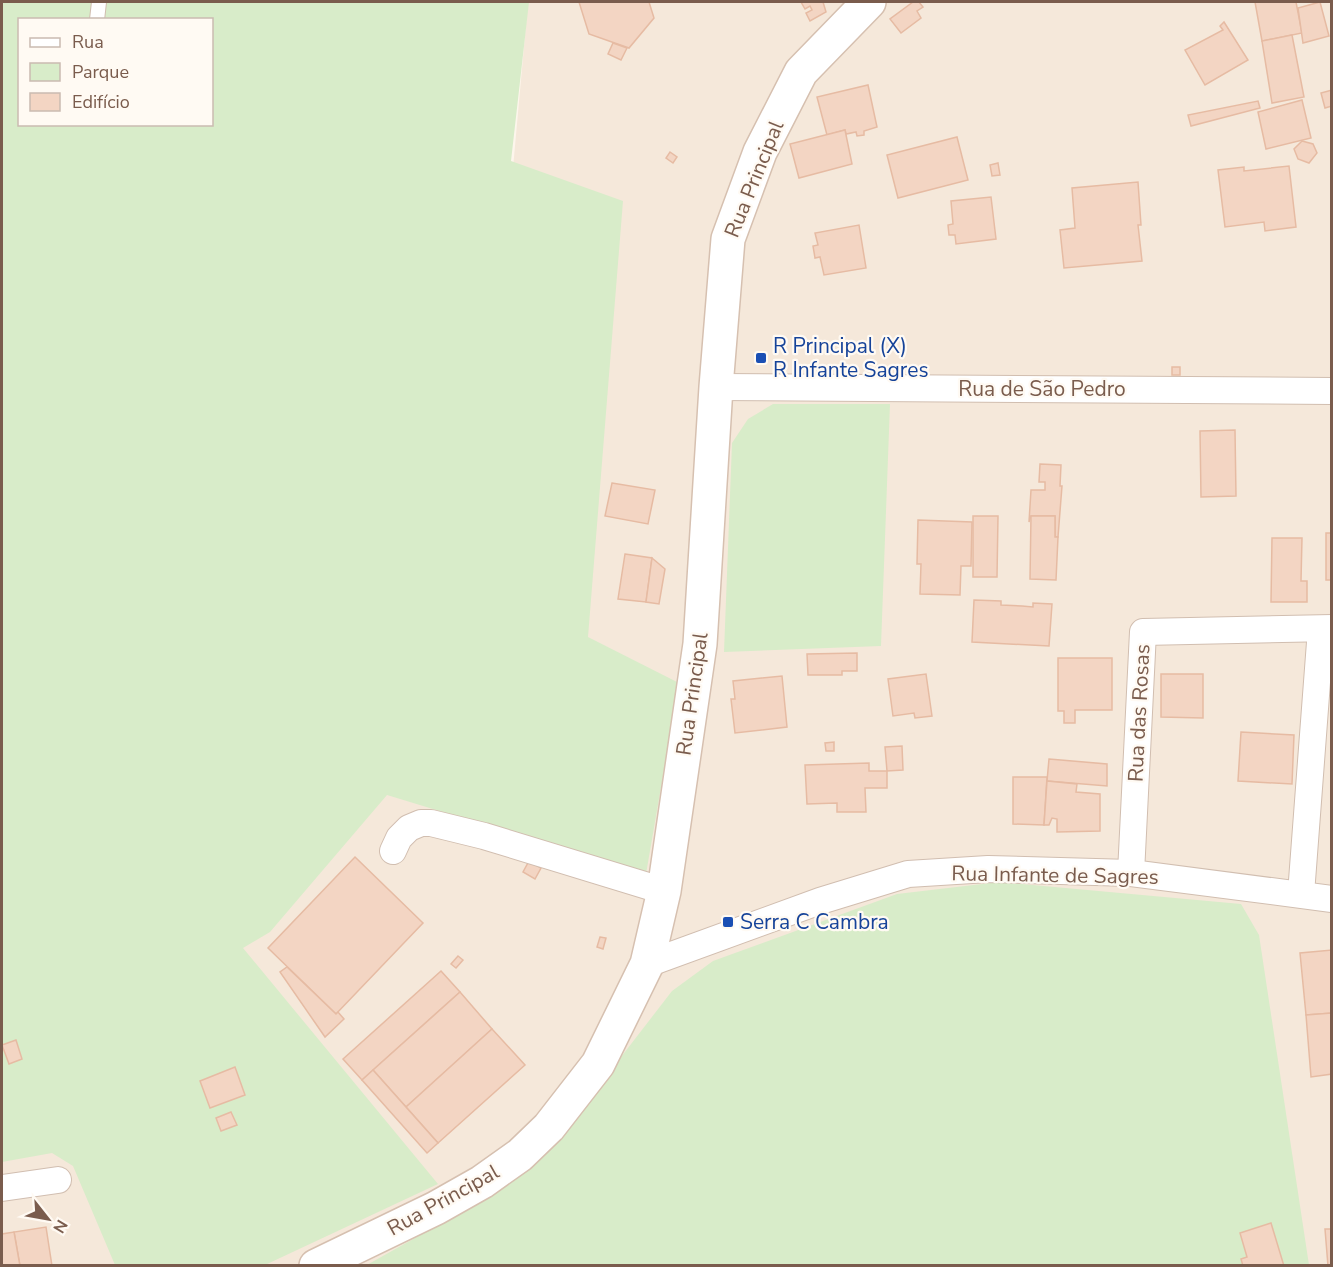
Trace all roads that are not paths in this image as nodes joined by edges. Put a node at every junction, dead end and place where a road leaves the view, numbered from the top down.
1 (99, 2) edge
2 (869, 2) edge
3 (98, 18) edge
4 (716, 387) junction
5 (1332, 391) edge
6 (1326, 629) edge
7 (393, 851) dead end
8 (1131, 873) junction
9 (663, 891) junction
10 (1301, 894) junction
11 (1332, 899) edge
12 (647, 964) junction
13 (58, 1180) dead end
14 (2, 1188) edge
15 (316, 1266) edge

1 - 3 lane
2 - 4 street, Rua Principal
4 - 5 street, Rua de São Pedro
4 - 9 street, Rua Principal
6 - 8 street, Rua das Rosas
6 - 10 street
7 - 9 street
8 - 10 street, Rua Infante de Sagres
8 - 12 street, Rua Infante de Sagres
9 - 12 street, Rua Principal
10 - 11 street, Rua Infante de Sagres
12 - 15 street, Rua Principal
13 - 14 street

